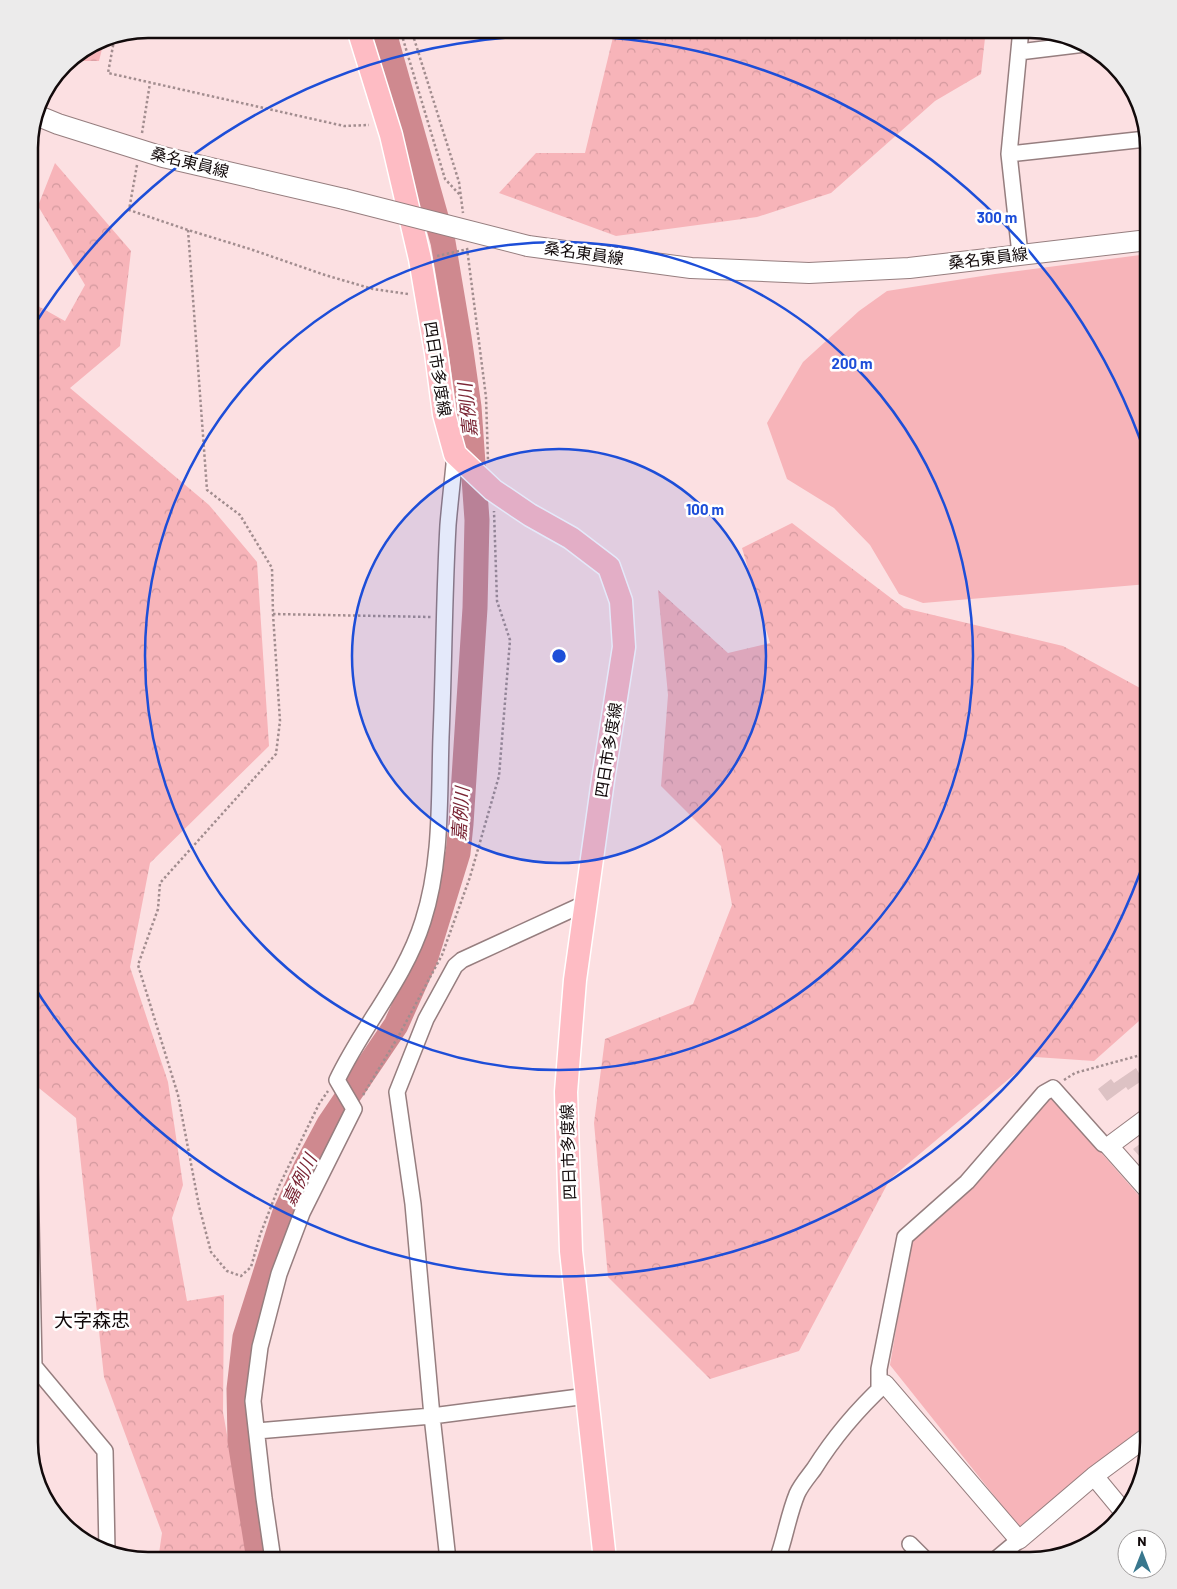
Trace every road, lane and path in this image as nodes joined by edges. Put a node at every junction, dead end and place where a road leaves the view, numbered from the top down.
1 (361, 38) edge
2 (403, 38) edge
3 (1020, 38) edge
4 (114, 43) edge
5 (1071, 46) edge
6 (1019, 52) junction
7 (150, 83) junction
8 (42, 117) edge
9 (388, 125) junction
10 (141, 137) dead end
11 (1139, 140) edge
12 (1009, 154) junction
13 (137, 162) dead end
14 (461, 196) dead end
15 (188, 230) junction
16 (1140, 241) edge
17 (468, 250) dead end
18 (1020, 254) junction
19 (431, 257) dead end
20 (427, 296) junction
21 (455, 454) junction
22 (493, 490) junction
23 (272, 614) junction
24 (445, 617) junction
25 (586, 903) junction
26 (1140, 1055) edge
27 (337, 1080) junction
28 (1053, 1088) junction
29 (354, 1110) junction
30 (1140, 1123) edge
31 (1109, 1146) junction
32 (1140, 1181) edge
33 (38, 1376) edge
34 (882, 1386) junction
35 (588, 1396) junction
36 (432, 1416) junction
37 (256, 1431) junction
38 (1140, 1442) edge
39 (1094, 1476) junction
40 (1119, 1506) edge
41 (1019, 1540) junction
42 (107, 1543) edge
43 (910, 1544) dead end
44 (272, 1552) edge
45 (447, 1552) edge
46 (604, 1552) edge
47 (780, 1552) edge
48 (918, 1552) edge
49 (1005, 1552) edge

1 - 9 main road, 四日市多度線
2 - 14 path
3 - 6 street
4 - 7 path
5 - 6 street
6 - 12 street
7 - 9 path
7 - 10 path
8 - 18 main road, 桑名東員線, bridge
9 - 20 main road, 四日市多度線
11 - 12 street
12 - 18 street
13 - 15 path
15 - 20 path
15 - 23 path
16 - 18 main road, 桑名東員線
17 - 19 path
20 - 21 main road, 四日市多度線
21 - 22 main road, 四日市多度線
21 - 24 street
22 - 25 main road, 四日市多度線
22 - 29 path
23 - 24 path
23 - 27 path
24 - 27 street
25 - 35 main road, 四日市多度線
25 - 36 street
26 - 28 path
27 - 29 street
28 - 31 street
28 - 34 street
29 - 37 street
30 - 31 street
31 - 32 street
33 - 42 street
34 - 41 street
34 - 47 street
35 - 36 street
35 - 46 main road, 四日市多度線
36 - 37 street
36 - 45 street
37 - 44 street
38 - 39 street
39 - 40 street
39 - 41 street
41 - 49 street
43 - 48 street

